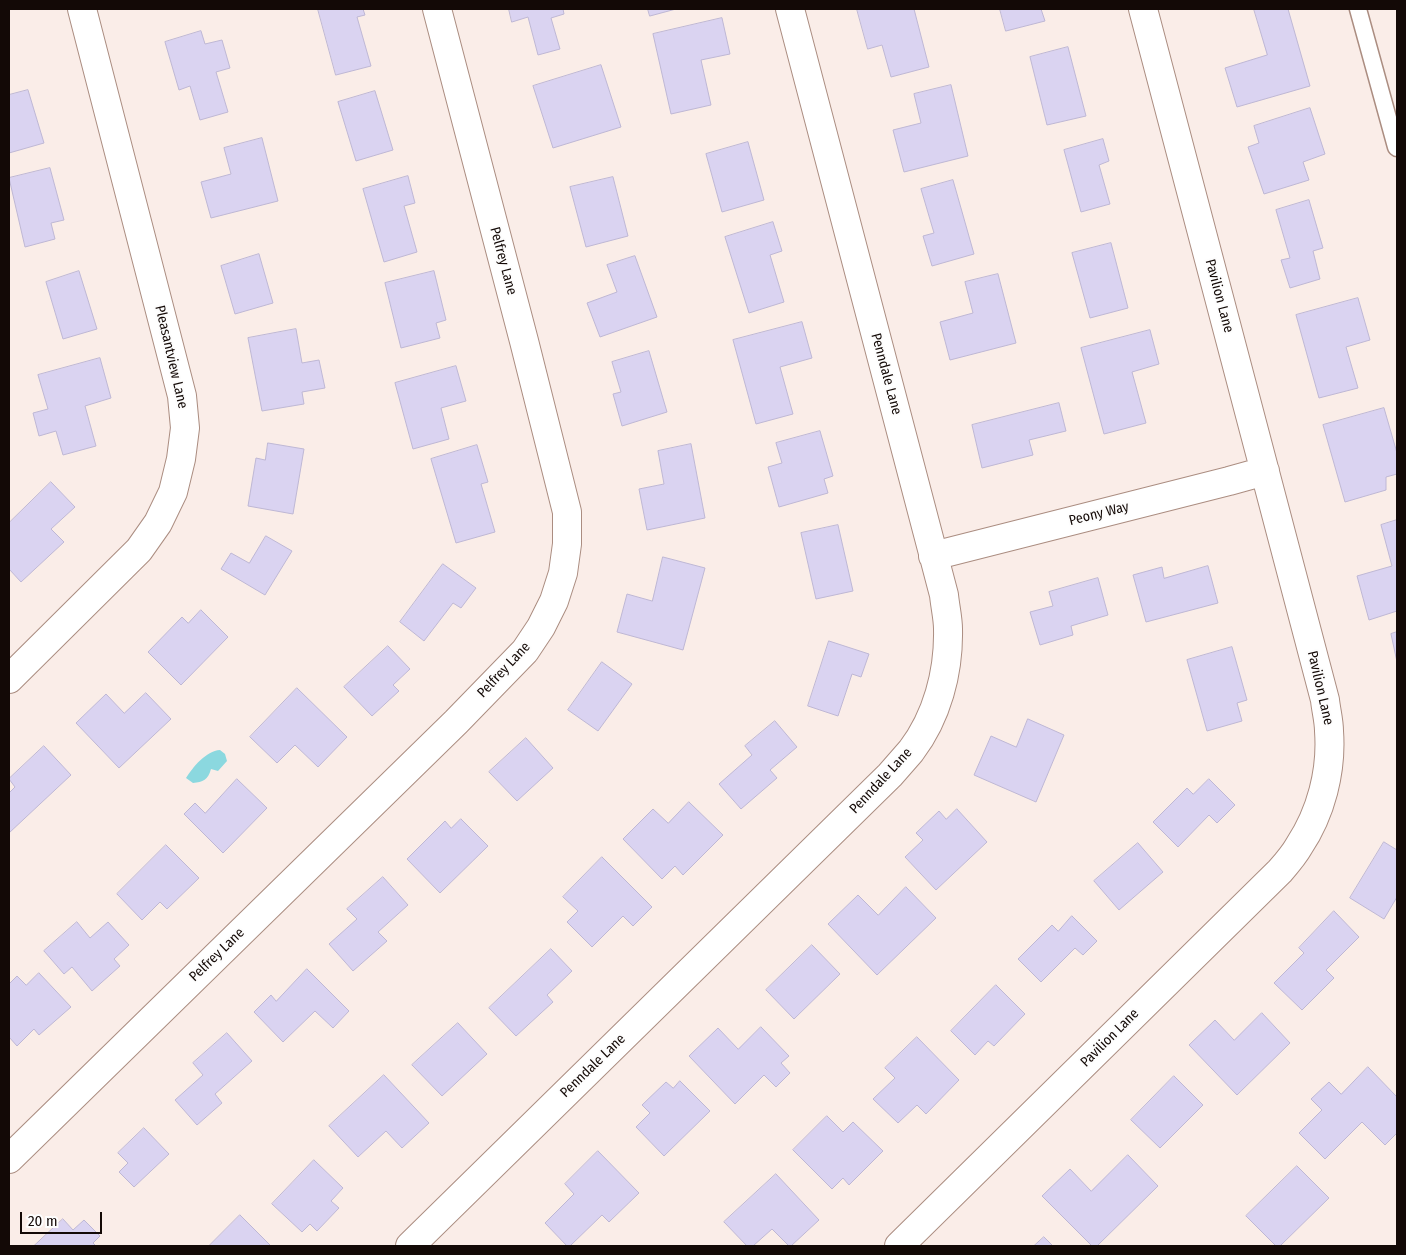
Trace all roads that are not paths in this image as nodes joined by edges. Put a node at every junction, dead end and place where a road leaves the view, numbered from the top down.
1 (82, 9) edge
2 (437, 9) edge
3 (790, 9) edge
4 (1143, 9) edge
5 (1358, 9) edge
6 (1397, 148) edge
7 (1265, 471) junction
8 (933, 556) junction
9 (9, 679) edge
10 (9, 1158) edge
11 (410, 1246) edge
12 (899, 1246) edge

1 - 9 street, Pleasantview Lane
2 - 10 street, Pelfrey Lane
3 - 8 street, Penndale Lane
4 - 7 street, Pavilion Lane
5 - 6 lane
7 - 8 street, Peony Way
7 - 12 street, Pavilion Lane
8 - 11 street, Penndale Lane

